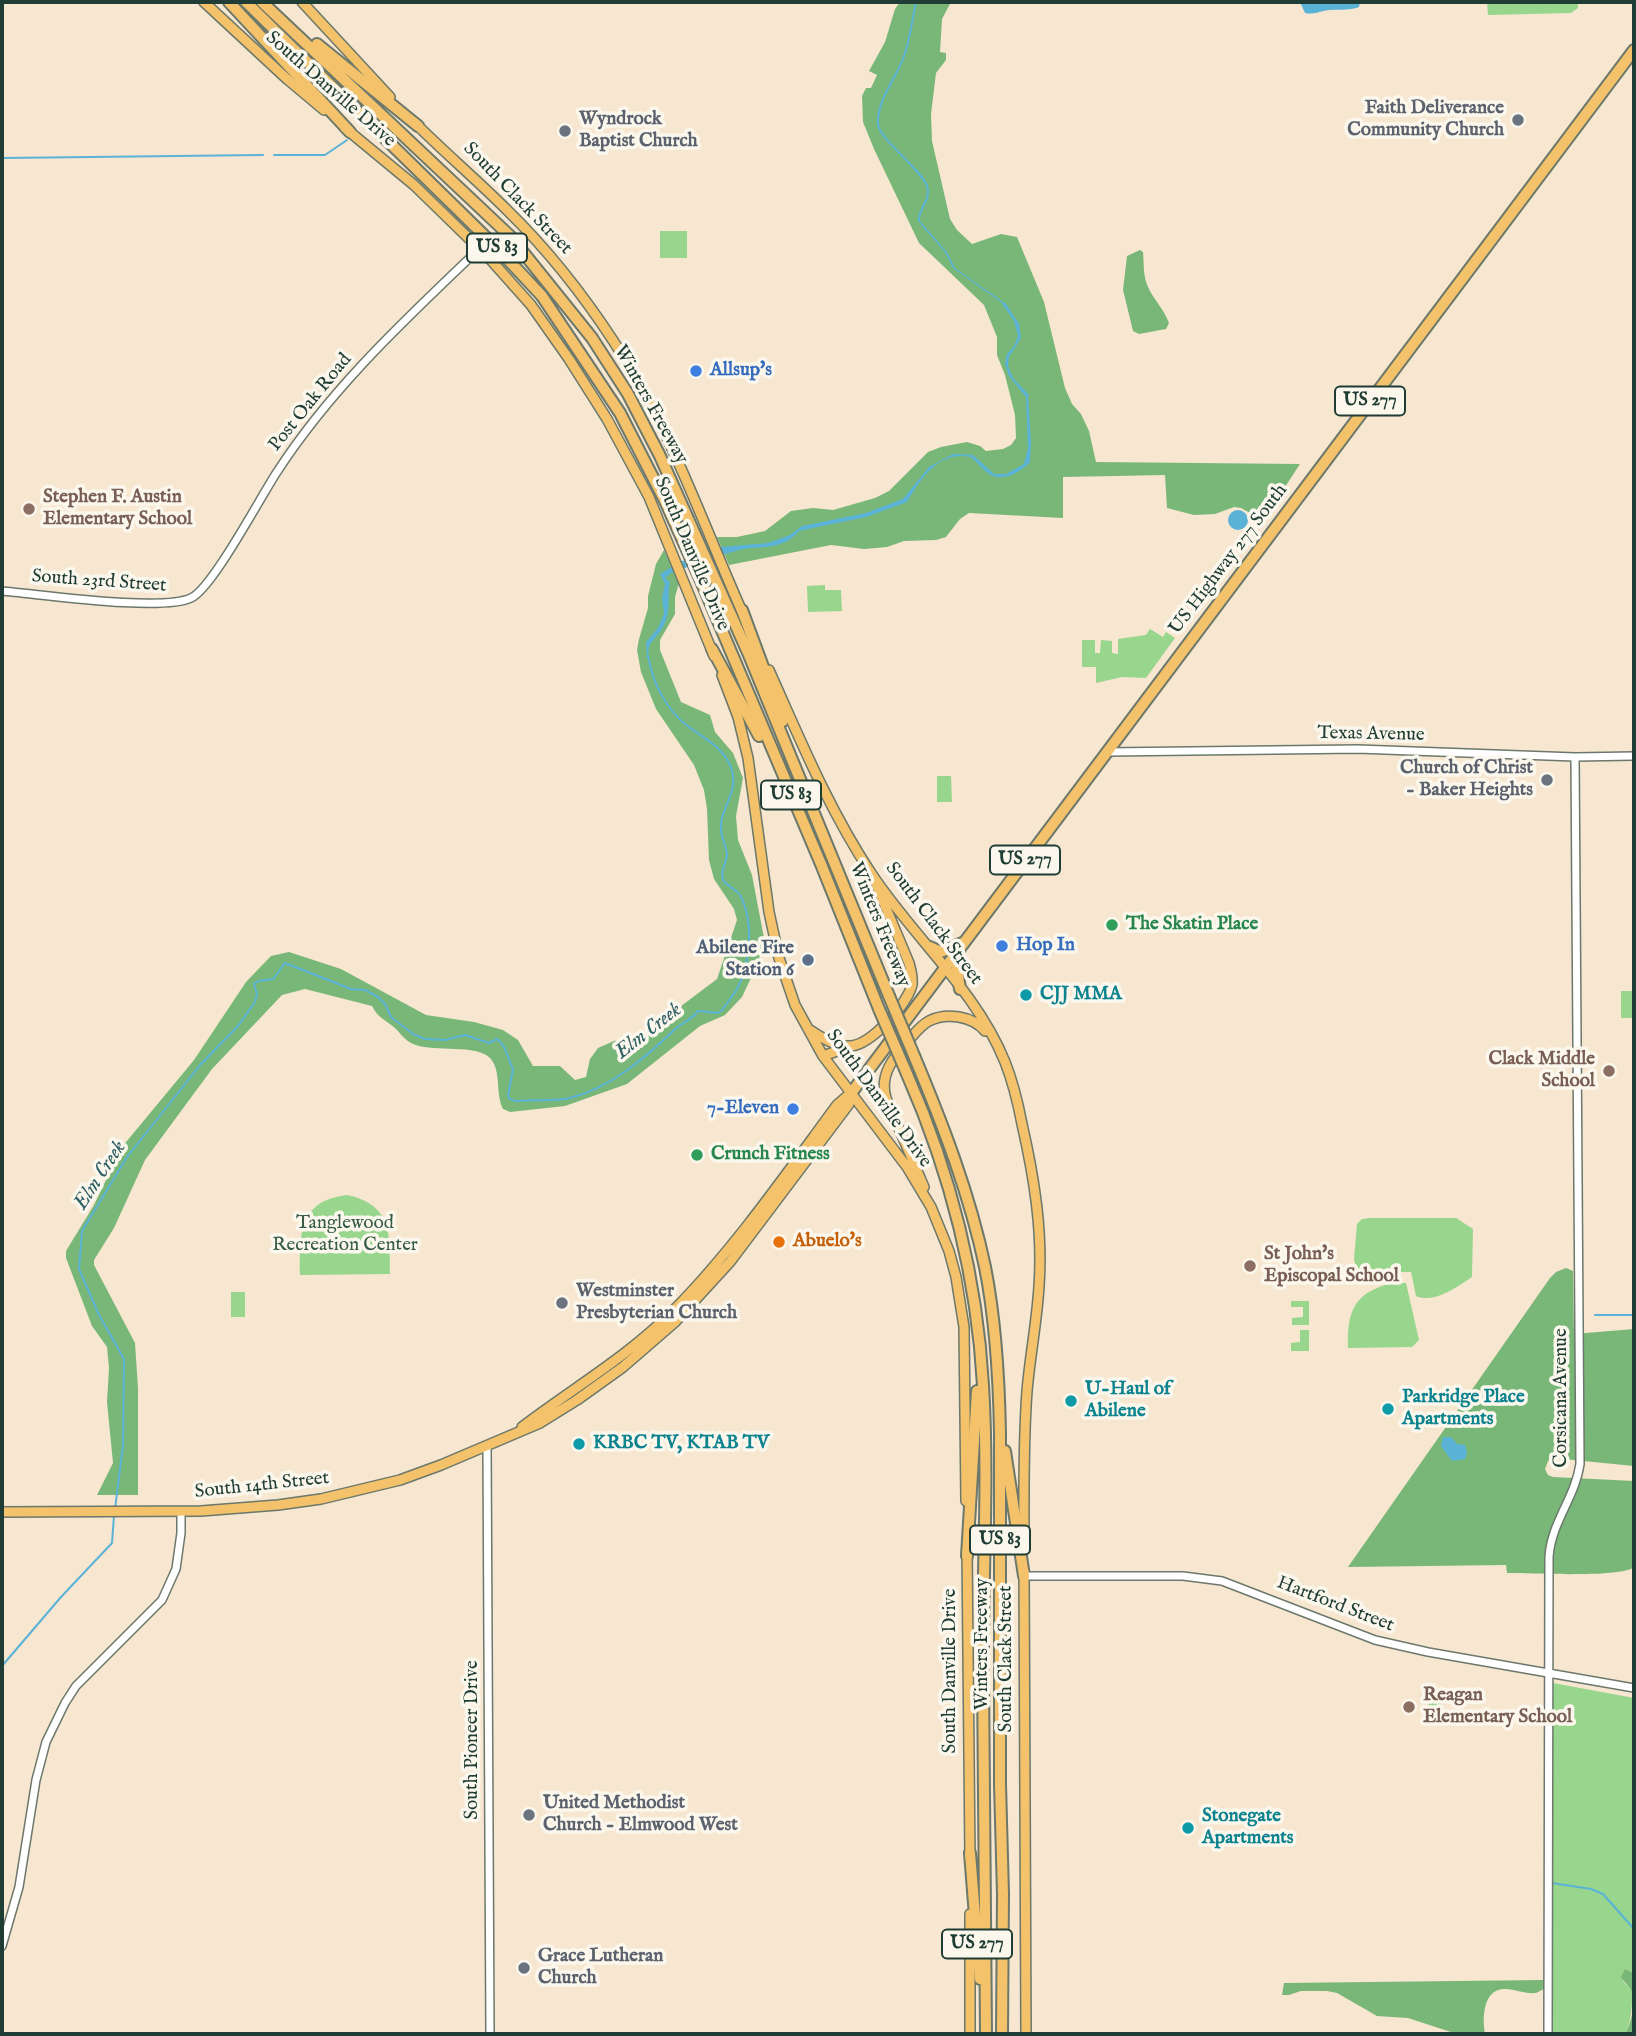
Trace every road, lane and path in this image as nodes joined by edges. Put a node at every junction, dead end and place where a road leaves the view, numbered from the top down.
1 (204, 2) edge
2 (229, 2) edge
3 (246, 2) edge
4 (264, 2) edge
5 (302, 2) edge
6 (1634, 50) edge
7 (418, 126) junction
8 (350, 132) junction
9 (479, 249) junction
10 (2, 591) edge
11 (193, 598) joint
12 (742, 610) junction
13 (712, 649) junction
14 (1106, 752) junction
15 (1634, 756) edge
16 (1575, 757) junction
17 (821, 829) junction
18 (821, 864) junction
19 (872, 875) junction
20 (961, 946) junction
21 (930, 947) junction
22 (945, 968) junction
23 (960, 989) junction
24 (806, 1027) junction
25 (998, 1045) junction
26 (851, 1046) junction
27 (823, 1056) junction
28 (836, 1073) junction
29 (852, 1092) junction
30 (837, 1105) junction
31 (869, 1116) junction
32 (839, 1117) junction
33 (931, 1207) junction
34 (979, 1343) junction
35 (998, 1371) junction
36 (541, 1413) junction
37 (540, 1423) junction
38 (514, 1433) junction
39 (487, 1446) junction
40 (181, 1511) junction
41 (2, 1512) edge
42 (967, 1556) junction
43 (1024, 1576) junction
44 (1548, 1673) junction
45 (1634, 1688) edge
46 (970, 1853) junction
47 (2, 1946) edge
48 (491, 2034) edge
49 (970, 2034) edge
50 (985, 2034) edge
51 (1002, 2034) edge
52 (1026, 2034) edge
53 (1548, 2034) edge

1 - 8 main road, South Danville Drive
2 - 8 highway
3 - 18 highway, Winters Freeway / US 83
4 - 7 highway
4 - 17 highway, Winters Freeway / US 83
5 - 7 main road, South Clack Street
6 - 14 highway, US Highway 277 South / US 277
7 - 12 main road, South Clack Street
8 - 9 main road, South Danville Drive
9 - 11 street, Post Oak Road
9 - 13 main road, South Danville Drive
10 - 11 street, South 23rd Street
12 - 17 highway
12 - 19 main road, South Clack Street
13 - 18 highway
13 - 24 main road, South Danville Drive
14 - 16 street, Texas Avenue
14 - 20 highway, US Highway 277 South / US 277
15 - 16 street, Texas Avenue
16 - 44 street, Corsicana Avenue
17 - 35 highway, Winters Freeway / US 83, bridge
18 - 34 highway, Winters Freeway / US 83, bridge
19 - 21 main road, South Clack Street
19 - 26 main road
20 - 21 highway
20 - 22 highway, US Highway 277 South / US 277
20 - 23 highway
21 - 22 main road, South Clack Street
22 - 23 main road, South Clack Street / US 277
22 - 29 highway, US Highway 277 South / US 277
23 - 25 main road, South Clack Street / US 277
24 - 26 main road
24 - 27 main road, South Danville Drive
25 - 33 main road
25 - 43 main road, South Clack Street / US 277
26 - 27 main road
27 - 28 main road, South Danville Drive
28 - 29 main road, South Danville Drive
28 - 30 main road
29 - 30 main road, South 14th Street
29 - 31 main road, South Danville Drive / US 277
29 - 32 main road, South 14th Street
30 - 36 main road, South 14th Street
31 - 32 main road
31 - 33 main road, South Danville Drive / US 277
32 - 37 main road, South 14th Street
33 - 42 main road, South Danville Drive / US 277
34 - 42 highway
34 - 50 highway, Winters Freeway / US 83
35 - 43 highway
35 - 51 highway, Winters Freeway / US 83
36 - 37 street
36 - 38 main road, South 14th Street
37 - 38 main road, South 14th Street
38 - 39 main road, South 14th Street
39 - 40 main road, South 14th Street
39 - 48 street, South Pioneer Drive
40 - 41 main road, South 14th Street
40 - 47 street
42 - 46 main road, South Danville Drive / US 277
43 - 44 street, Hartford Street
43 - 52 main road, South Clack Street / US 277
44 - 45 street, Hartford Street
44 - 53 street, Corsicana Avenue
46 - 49 main road, South Danville Drive
46 - 50 highway, US 277

